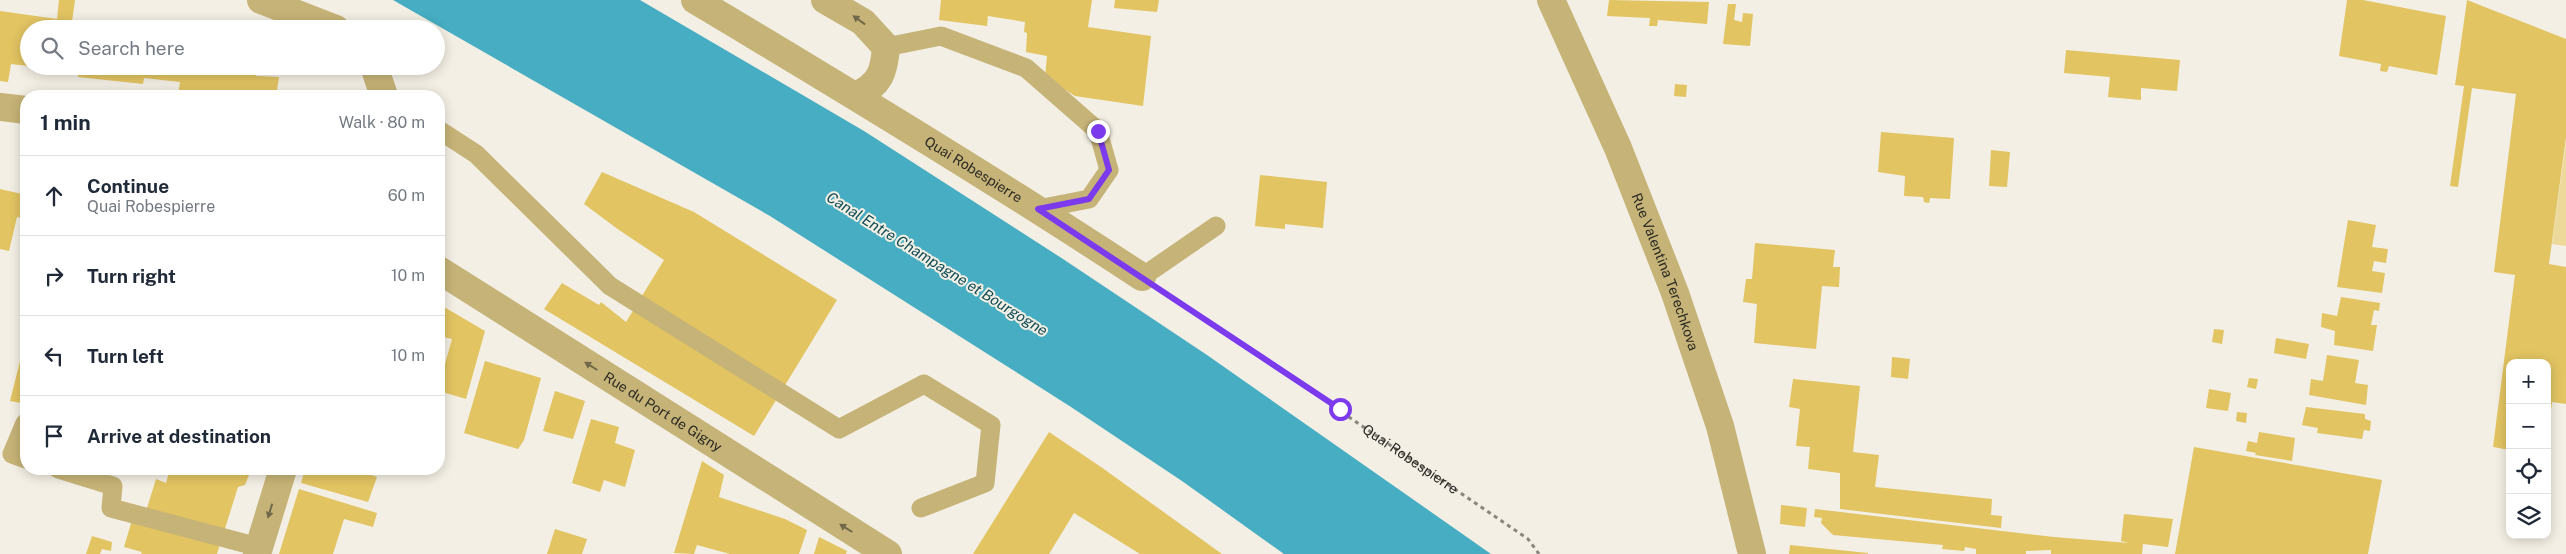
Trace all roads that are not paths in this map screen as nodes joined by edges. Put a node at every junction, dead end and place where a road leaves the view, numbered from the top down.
1 (261, 0) edge
2 (695, 0) edge
3 (825, 0) edge
4 (1551, 0) edge
5 (313, 20) edge
6 (886, 47) junction
7 (377, 75) edge
8 (382, 90) edge
9 (856, 96) junction
10 (0, 106) edge
11 (20, 109) edge
12 (445, 134) edge
13 (1038, 209) junction
14 (1216, 226) dead end
15 (445, 274) edge
16 (1142, 277) joint
17 (20, 435) edge
18 (20, 457) edge
19 (77, 475) edge
20 (281, 475) edge
21 (921, 508) dead end
22 (258, 551) edge
23 (888, 554) edge
24 (1752, 554) edge

1 - 5 street
2 - 9 street, Quai Robespierre
6 -> 3 street
4 - 24 street, Rue Valentina Terechkova
6 - 9 street
6 - 13 lane
7 - 8 street
9 - 13 street, Quai Robespierre
10 - 11 street
12 - 21 lane
13 - 16 street, Quai Robespierre
14 - 16 lane
23 -> 15 street, Rue du Port de Gigny
17 - 18 lane
19 - 22 lane
20 -> 22 street

